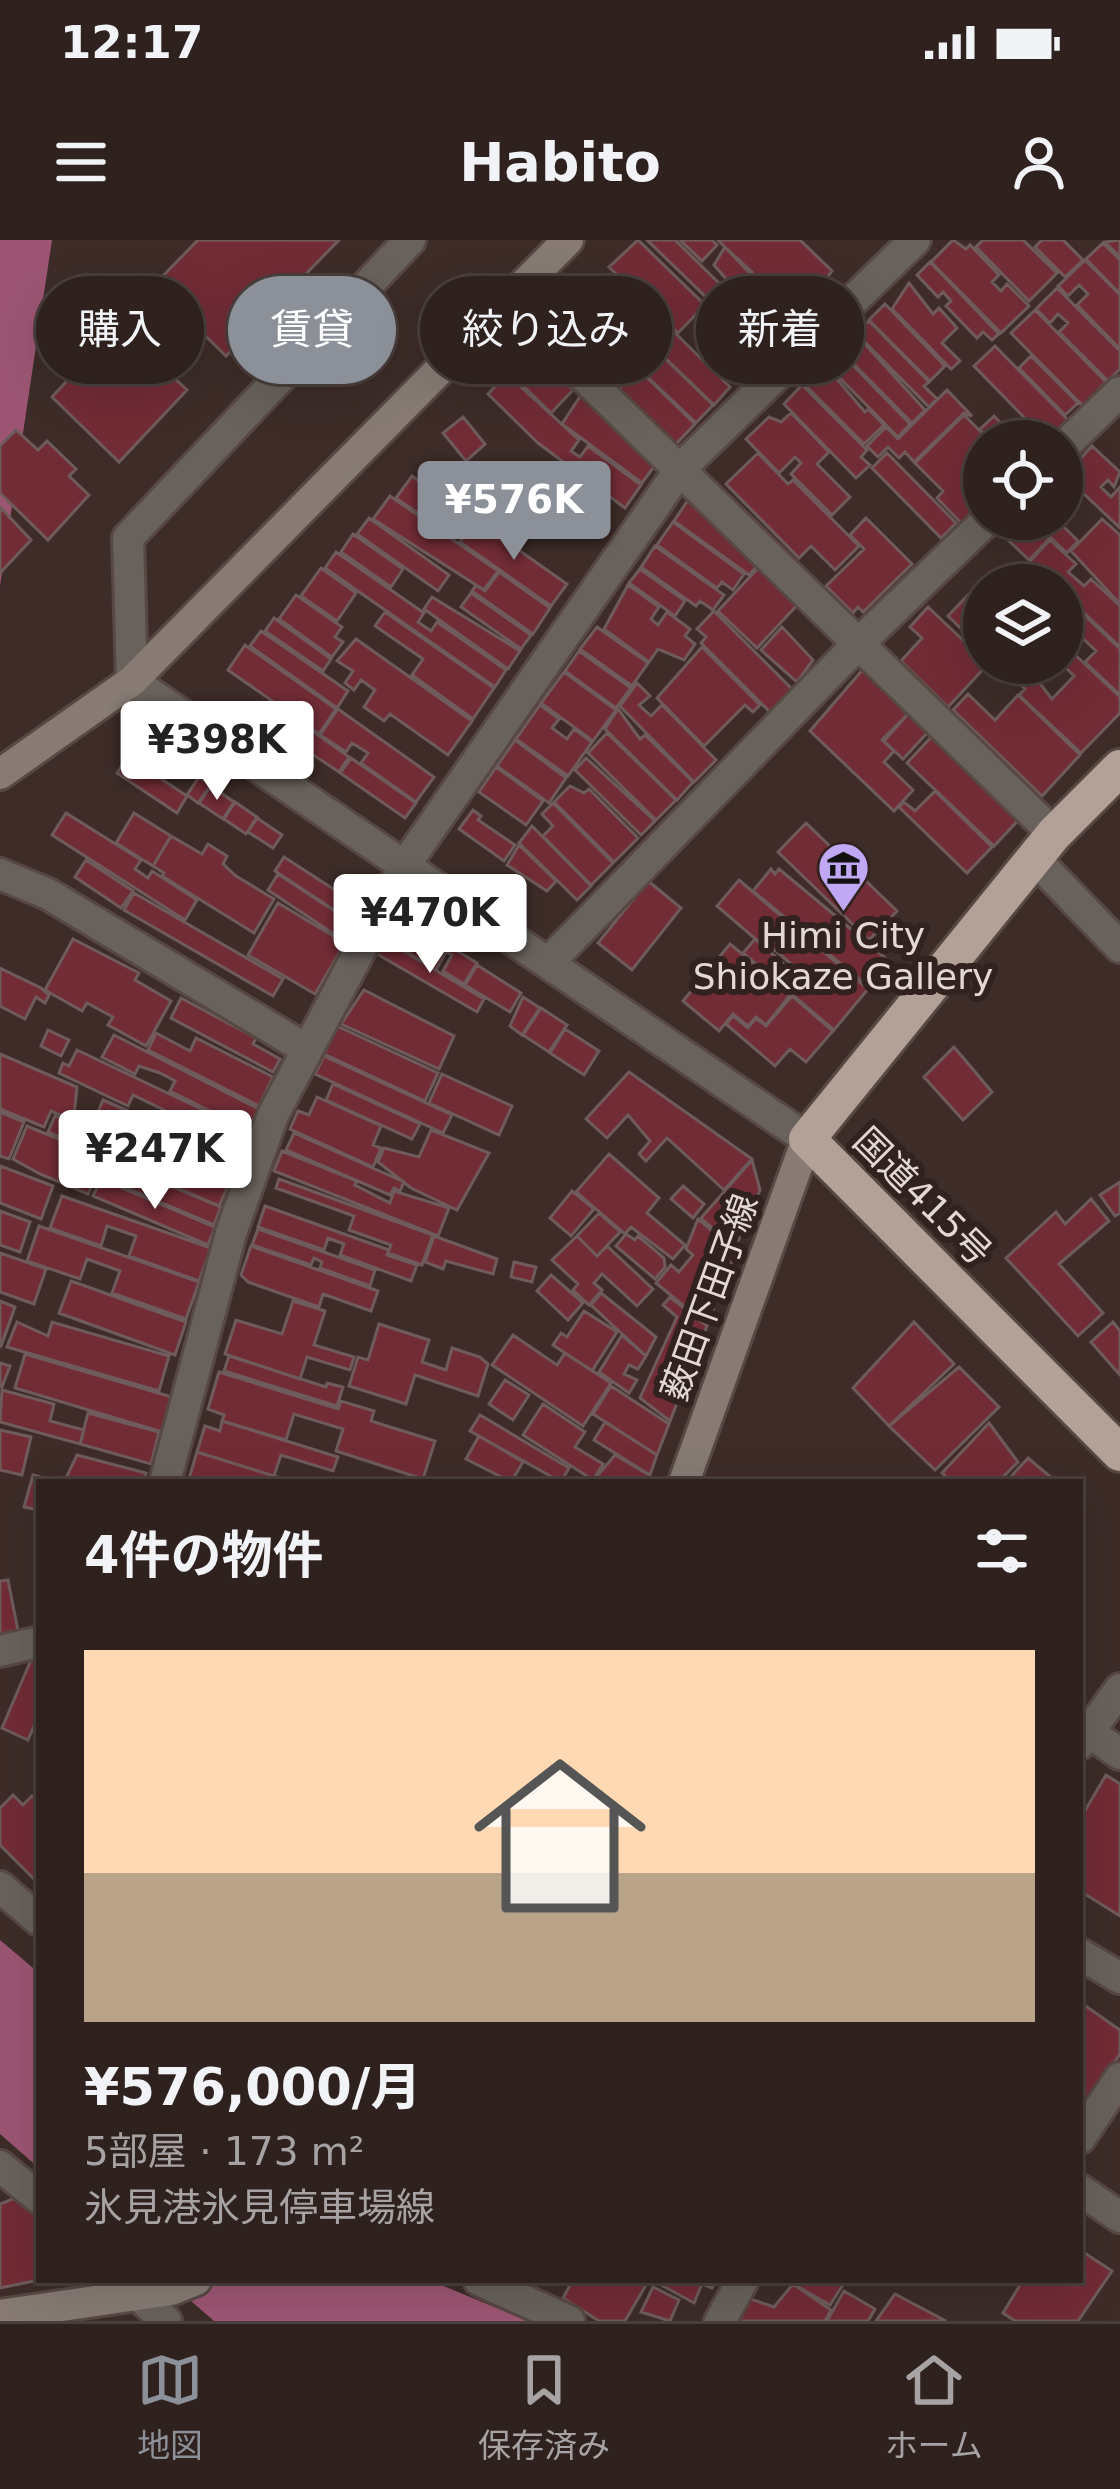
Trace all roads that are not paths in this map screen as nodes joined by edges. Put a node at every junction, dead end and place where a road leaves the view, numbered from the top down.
1 (410, 240) edge
2 (568, 240) edge
3 (915, 240) edge
4 (532, 276) edge
5 (425, 384) edge
6 (592, 384) edge
7 (1120, 392) edge
8 (1083, 428) edge
9 (681, 468) junction
10 (966, 540) edge
11 (858, 644) junction
12 (132, 681) junction
13 (1120, 768) edge
14 (0, 774) edge
15 (1045, 846) junction
16 (406, 865) junction
17 (0, 874) edge
18 (1120, 946) edge
19 (549, 962) junction
20 (306, 1049) junction
21 (807, 1139) junction
22 (1120, 1453) edge
23 (166, 1479) edge
24 (685, 1479) edge
25 (36, 1643) edge
26 (0, 1651) edge
27 (1120, 1689) edge
28 (1084, 1738) edge
29 (1120, 1754) edge
30 (0, 1887) edge
31 (36, 1917) edge
32 (1083, 1956) edge
33 (1120, 1978) edge
34 (1120, 2078) edge
35 (1083, 2134) edge
36 (0, 2166) edge
37 (1083, 2193) edge
38 (36, 2196) edge
39 (1120, 2217) edge
40 (485, 2283) edge
41 (741, 2283) edge
42 (129, 2287) edge
43 (178, 2297) edge
44 (0, 2315) edge
45 (569, 2321) edge
46 (720, 2321) edge

1 - 12 street
2 - 4 main road
3 - 9 street
5 - 12 main road
6 - 9 street
7 - 8 street
9 - 11 street
9 - 16 street
10 - 11 street
11 - 15 street
11 - 19 street
12 - 14 main road
12 - 16 street
13 - 15 highway, 国道415号
15 - 18 street
15 - 21 highway, 国道415号
16 - 19 street
16 - 20 street
17 - 20 street
19 - 21 street
20 - 23 street
21 - 22 highway, 国道415号
21 - 24 main road, 薮田下田子線
25 - 26 street
27 - 28 street
28 - 29 street
30 - 31 street
32 - 33 street
34 - 35 street
36 - 38 street
37 - 39 street
40 - 45 street
41 - 46 street
42 - 43 main road
42 - 44 main road

